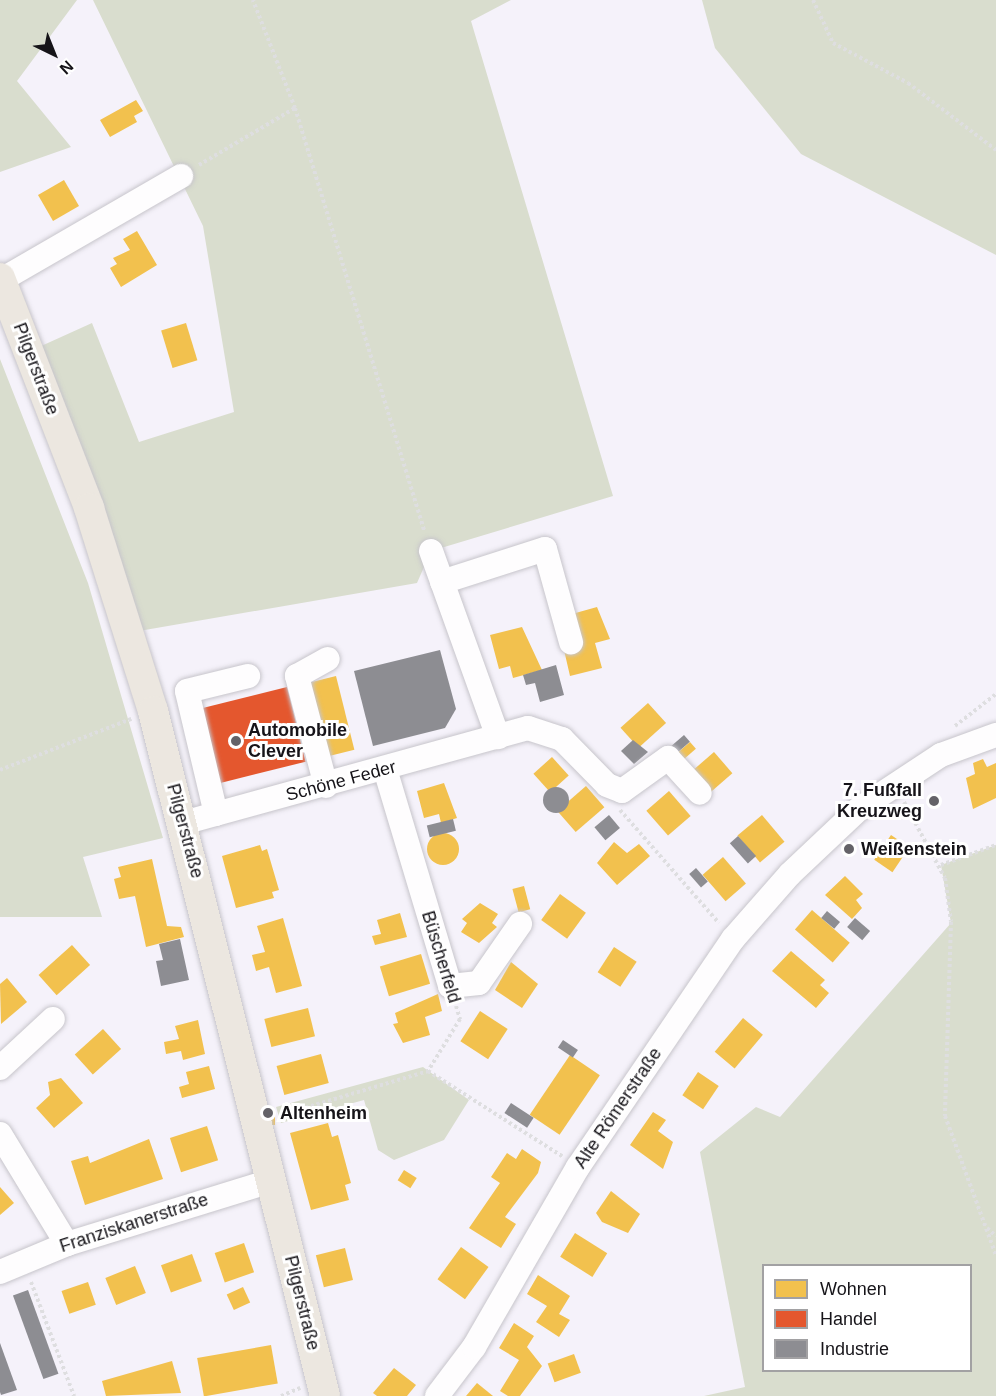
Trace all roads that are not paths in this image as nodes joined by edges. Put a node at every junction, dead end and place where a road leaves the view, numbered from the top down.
1 (181, 176) road end
2 (0, 279) edge
3 (431, 551) road end
4 (442, 582) junction
5 (571, 642) dead end
6 (328, 659) dead end
7 (248, 676) dead end
8 (996, 735) edge
9 (498, 737) junction
10 (385, 770) junction
11 (326, 786) junction
12 (700, 793) dead end
13 (216, 814) junction
14 (183, 823) junction
15 (520, 924) dead end
16 (53, 1019) dead end
17 (0, 1068) edge
18 (0, 1134) edge
19 (271, 1181) junction
20 (67, 1244) junction
21 (0, 1272) edge
22 (325, 1396) edge
23 (437, 1396) edge

1 - 2 street, Pilgerstraße
2 - 14 main road, Pilgerstraße
3 - 4 street
4 - 5 street
4 - 9 street
6 - 11 street
7 - 13 street
8 - 23 street, Alte Römerstraße
9 - 10 street, Schöne Feder
9 - 12 street, Schöne Feder
10 - 11 street, Schöne Feder
10 - 15 street, Büscherfeld
11 - 13 street, Schöne Feder
13 - 14 street, Schöne Feder
14 - 19 main road, Pilgerstraße
16 - 17 street
18 - 20 street
19 - 20 street, Franziskanerstraße
19 - 22 main road, Pilgerstraße
20 - 21 street, Franziskanerstraße

